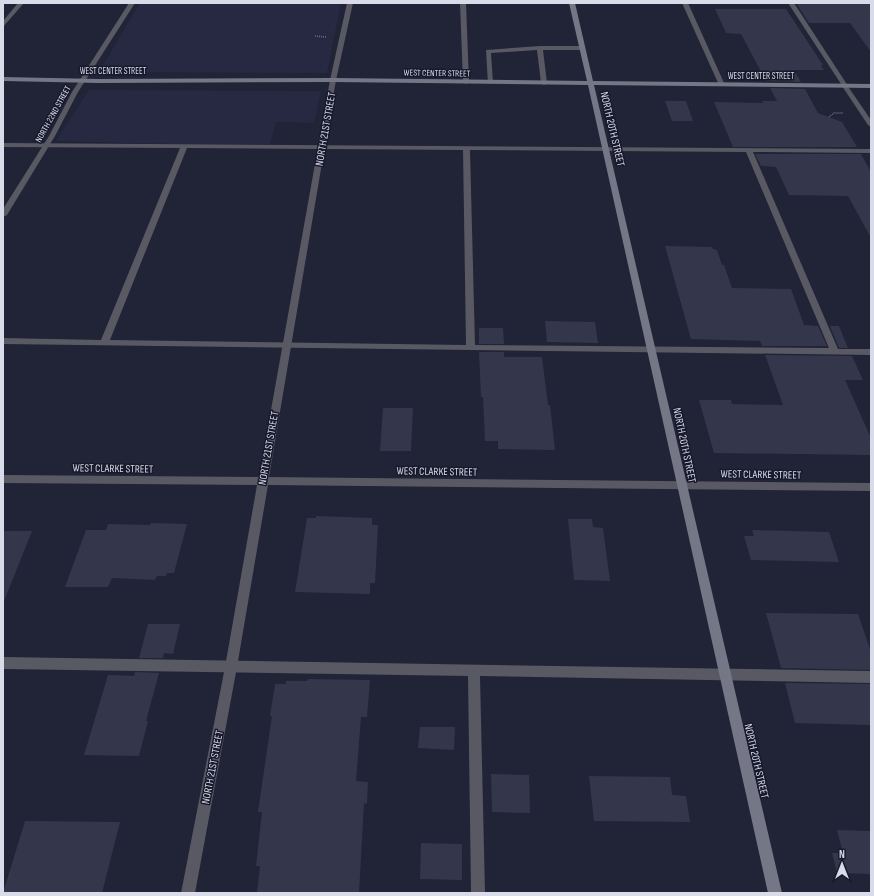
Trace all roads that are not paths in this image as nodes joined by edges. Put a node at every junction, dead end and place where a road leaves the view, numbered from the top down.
1 (21, 3) edge
2 (132, 3) edge
3 (350, 3) edge
4 (462, 3) edge
5 (572, 3) edge
6 (685, 3) edge
7 (792, 3) edge
8 (3, 25) edge
9 (540, 48) junction
10 (582, 48) junction
11 (3, 79) edge
12 (82, 80) junction
13 (333, 80) junction
14 (466, 82) junction
15 (490, 82) junction
16 (544, 83) junction
17 (590, 84) junction
18 (722, 85) junction
19 (845, 86) junction
20 (871, 86) edge
21 (871, 125) edge
22 (3, 145) edge
23 (46, 145) junction
24 (184, 147) junction
25 (322, 147) junction
26 (466, 149) junction
27 (606, 149) junction
28 (749, 151) junction
29 (871, 152) edge
30 (3, 215) edge
31 (3, 341) edge
32 (104, 343) junction
33 (287, 346) junction
34 (471, 348) junction
35 (652, 350) junction
36 (835, 351) junction
37 (871, 352) edge
38 (3, 479) edge
39 (262, 482) junction
40 (682, 485) junction
41 (871, 487) edge
42 (3, 663) edge
43 (231, 667) junction
44 (474, 671) junction
45 (725, 675) junction
46 (871, 677) edge
47 (188, 893) edge
48 (478, 893) edge
49 (775, 893) edge

1 - 8 street
2 - 12 street, NORTH 22ND STREET
3 - 13 street, NORTH 21ST STREET
4 - 14 street
5 - 10 main road, NORTH 20TH STREET
6 - 18 street
7 - 19 street
9 - 10 street
9 - 15 street
9 - 16 street
10 - 17 main road, NORTH 20TH STREET
11 - 12 main road, WEST CENTER STREET
12 - 13 main road, WEST CENTER STREET
12 - 23 street, NORTH 22ND STREET
13 - 14 main road, WEST CENTER STREET
13 - 25 street, NORTH 21ST STREET
14 - 15 main road, WEST CENTER STREET
15 - 16 main road, WEST CENTER STREET
16 - 17 main road, WEST CENTER STREET
17 - 18 main road, WEST CENTER STREET
17 - 27 main road, NORTH 20TH STREET
18 - 19 main road, WEST CENTER STREET
19 - 20 main road, WEST CENTER STREET
19 - 21 street
22 - 23 street
23 - 24 street
23 - 30 street, NORTH 22ND STREET
24 - 25 street
24 - 32 street
25 - 26 street
25 - 33 street, NORTH 21ST STREET
26 - 27 street
26 - 34 street
27 - 28 street
27 - 35 main road, NORTH 20TH STREET
28 - 29 street
28 - 36 street
31 - 32 street
32 - 33 street
33 - 34 street
33 - 39 street, NORTH 21ST STREET
34 - 35 street
35 - 36 street
35 - 40 main road, NORTH 20TH STREET
36 - 37 street
38 - 39 street, WEST CLARKE STREET
39 - 40 street, WEST CLARKE STREET
39 - 43 street, NORTH 21ST STREET
40 - 41 street, WEST CLARKE STREET
40 - 45 main road, NORTH 20TH STREET
42 - 43 street
43 - 44 street
43 - 47 street, NORTH 21ST STREET
44 - 45 street
44 - 48 street
45 - 46 street
45 - 49 main road, NORTH 20TH STREET

